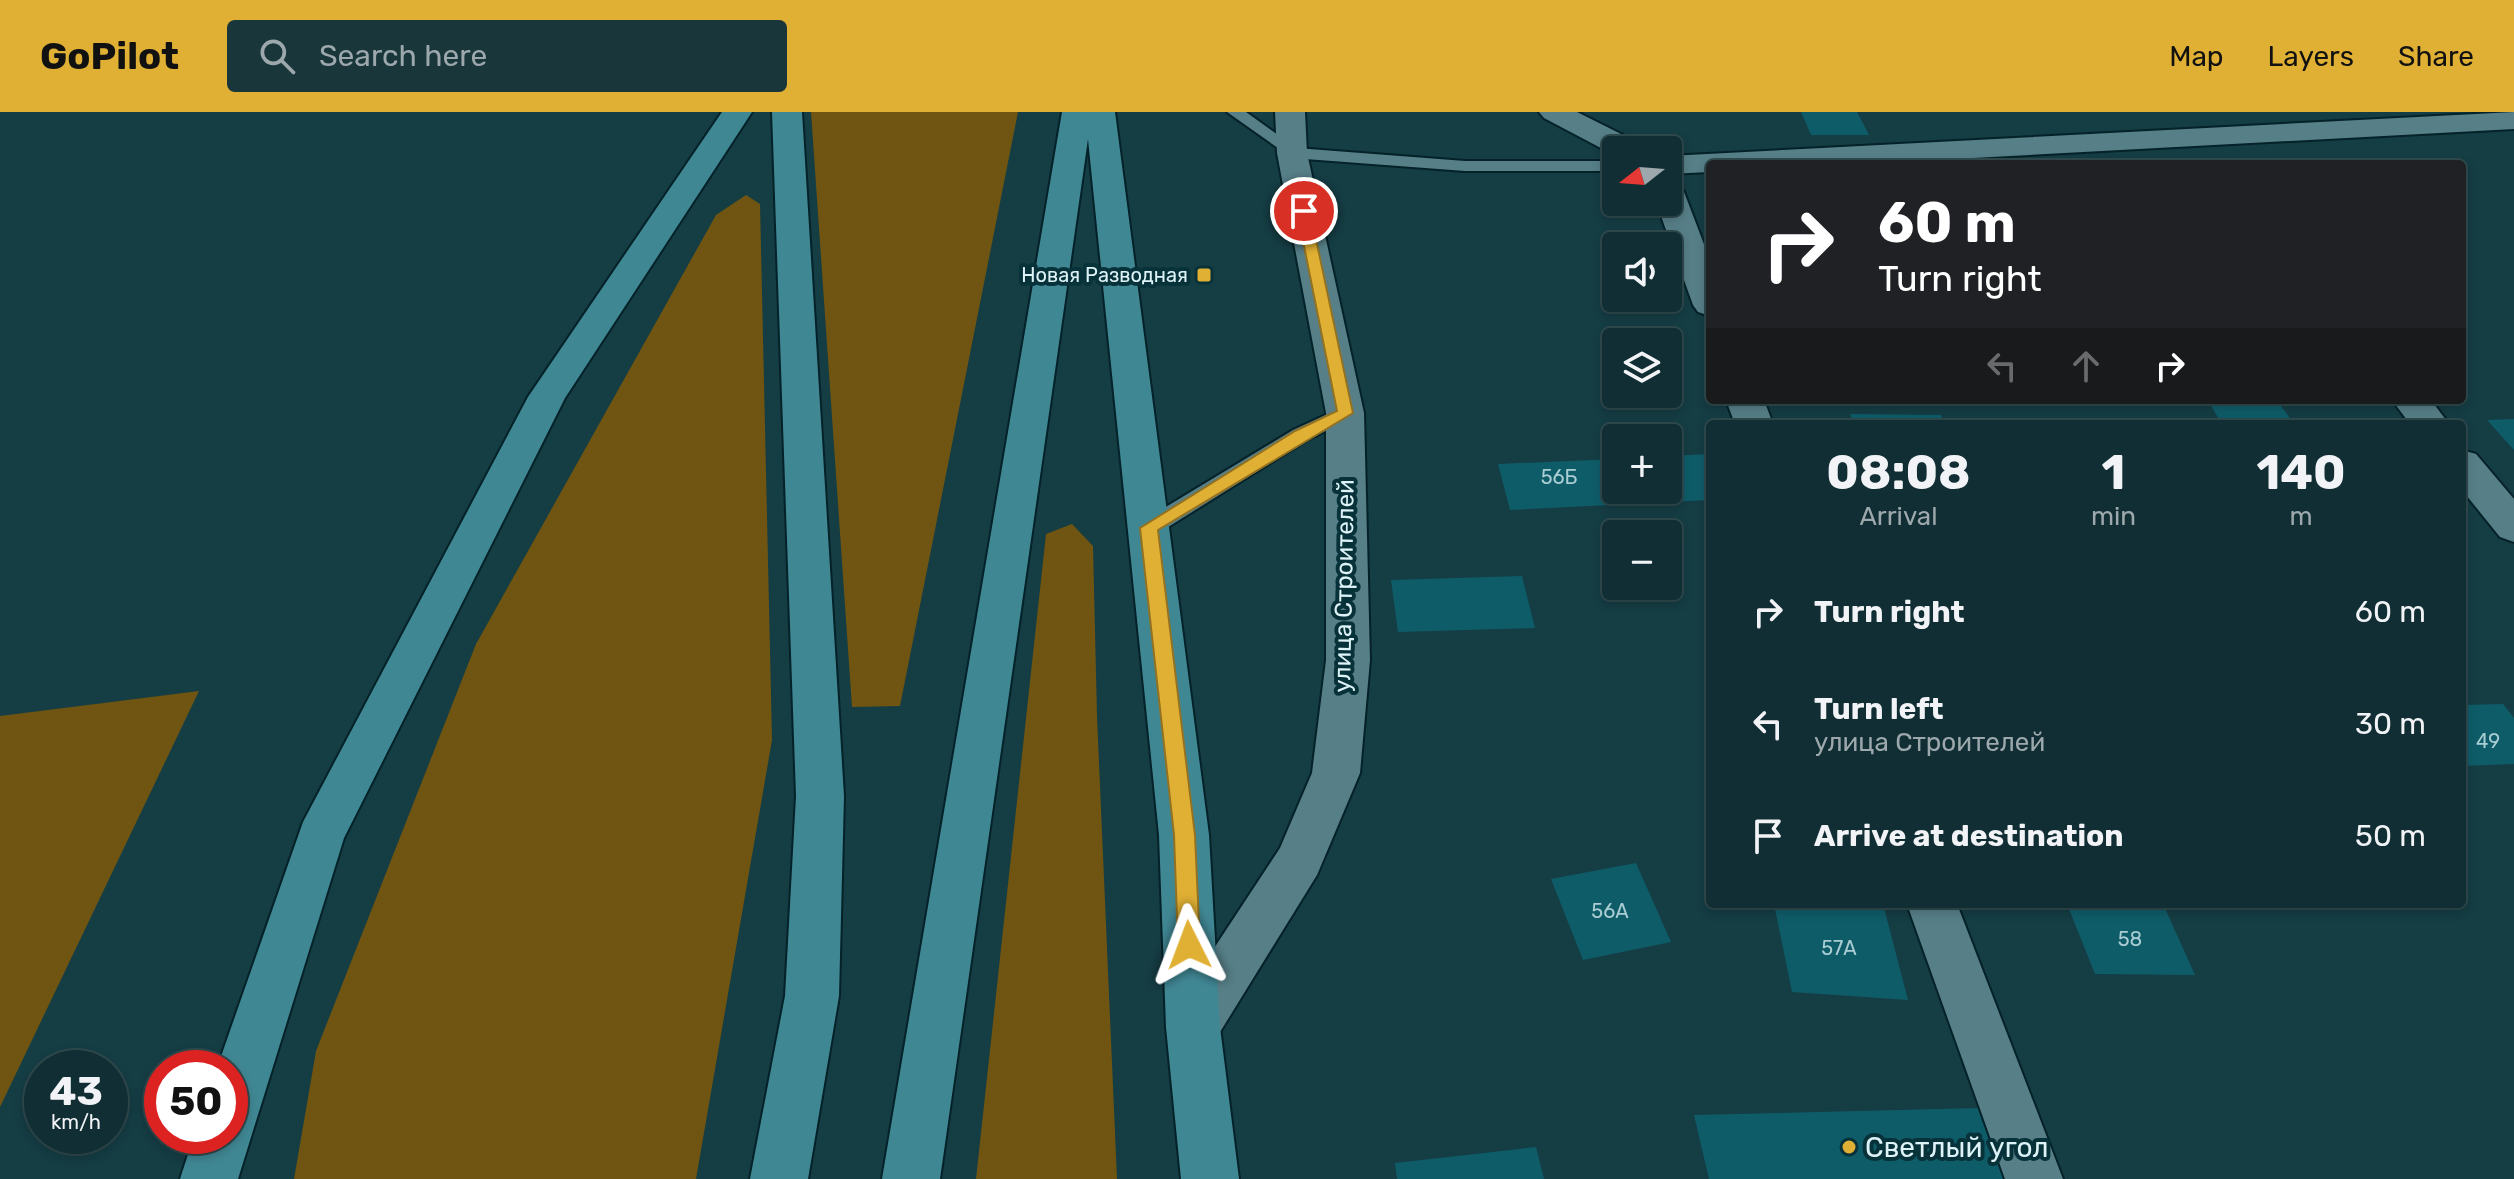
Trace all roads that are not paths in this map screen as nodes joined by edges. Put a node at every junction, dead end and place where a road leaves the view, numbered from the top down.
1 (737, 112) edge
2 (787, 112) edge
3 (1077, 112) edge
4 (1100, 112) edge
5 (1235, 112) edge
6 (1290, 112) edge
7 (1554, 112) edge
8 (2514, 120) edge
9 (2187, 124) edge
10 (1602, 137) edge
11 (1292, 153) junction
12 (1731, 160) edge
13 (2216, 160) edge
14 (1706, 162) edge
15 (1682, 164) edge
16 (1602, 166) edge
17 (1677, 216) edge
18 (1706, 294) edge
19 (2414, 404) edge
20 (1345, 413) junction
21 (2427, 420) edge
22 (2466, 468) edge
23 (2514, 527) edge
24 (1149, 528) junction
25 (1933, 908) edge
26 (1193, 1027) junction
27 (248, 1059) edge
28 (217, 1154) edge
29 (209, 1179) edge
30 (779, 1179) edge
31 (911, 1179) edge
32 (1210, 1179) edge
33 (2034, 1179) edge

1 - 27 main road
2 - 30 main road
3 - 31 main road
4 - 24 main road
5 - 11 lane
6 - 11 street, улица Строителей
7 - 10 street
8 - 9 street
9 - 12 street
9 - 13 street
11 - 16 lane
11 - 20 street, улица Строителей
14 - 15 street
17 - 18 street
19 - 21 street
20 - 24 lane
20 - 26 street, улица Строителей
22 - 23 street
24 - 26 main road
25 - 33 street
26 - 32 main road
28 - 29 main road

